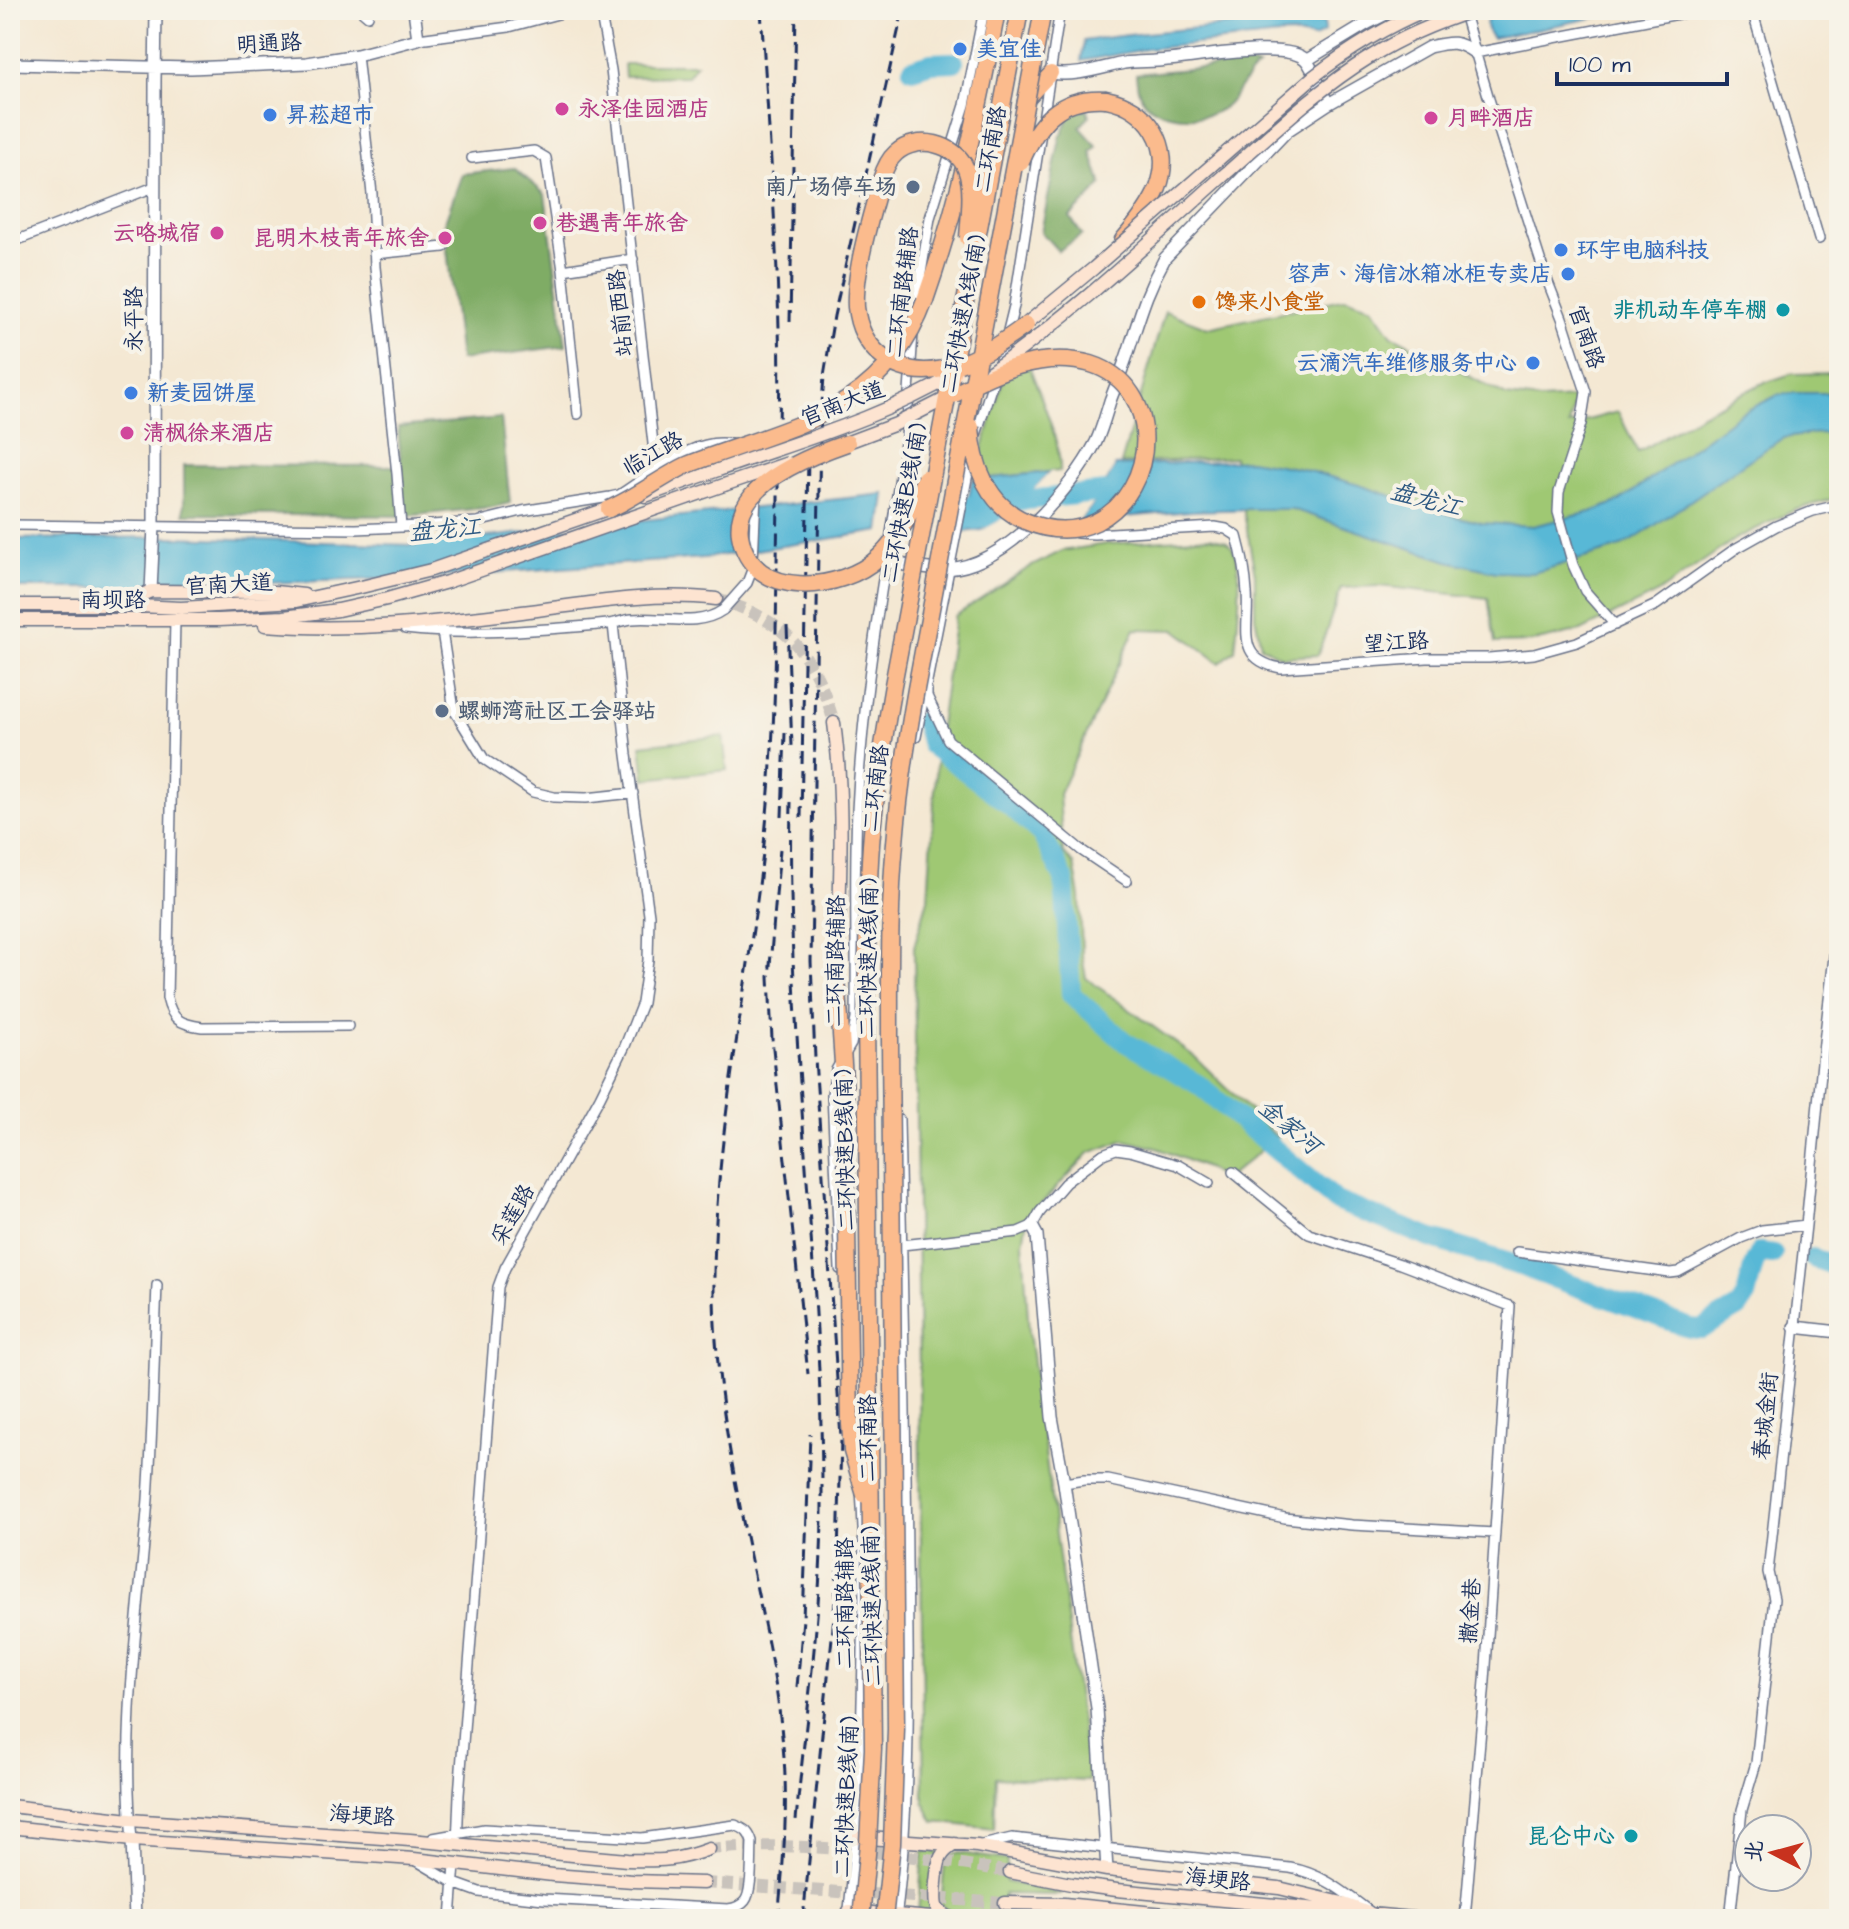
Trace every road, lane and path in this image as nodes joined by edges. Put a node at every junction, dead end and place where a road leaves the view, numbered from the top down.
1 (156, 10) edge
2 (414, 10) edge
3 (573, 10) edge
4 (600, 10) edge
5 (1021, 10) edge
6 (1042, 10) edge
7 (1060, 10) edge
8 (1394, 10) edge
9 (1426, 10) edge
10 (1463, 10) edge
11 (1475, 10) edge
12 (1699, 10) edge
13 (1752, 10) edge
14 (993, 11) edge
15 (993, 34) junction
16 (418, 39) junction
17 (1475, 53) junction
18 (977, 54) junction
19 (357, 55) junction
20 (1307, 60) junction
21 (10, 64) edge
22 (155, 67) junction
23 (1051, 73) junction
24 (1022, 104) junction
25 (1328, 104) junction
26 (472, 158) dead end
27 (154, 187) junction
28 (1002, 233) junction
29 (1819, 239) dead end
30 (10, 243) edge
31 (444, 247) dead end
32 (374, 254) junction
33 (633, 259) junction
34 (1094, 268) junction
35 (563, 270) junction
36 (1026, 325) junction
37 (958, 337) junction
38 (975, 373) junction
39 (950, 398) junction
40 (578, 414) dead end
41 (847, 443) junction
42 (656, 470) junction
43 (1839, 505) edge
44 (609, 509) junction
45 (10, 525) edge
46 (1032, 525) junction
47 (401, 527) junction
48 (154, 531) junction
49 (886, 561) junction
50 (919, 567) junction
51 (942, 569) junction
52 (151, 589) junction
53 (317, 597) junction
54 (10, 605) edge
55 (118, 605) junction
56 (720, 605) junction
57 (164, 608) joint
58 (265, 618) joint
59 (10, 620) edge
60 (175, 620) junction
61 (613, 624) junction
62 (1615, 625) junction
63 (378, 626) junction
64 (442, 631) junction
65 (926, 683) junction
66 (834, 723) tunnel mouth
67 (633, 793) junction
68 (1127, 881) dead end
69 (1839, 914) edge
70 (838, 989) joint
71 (348, 1026) dead end
72 (1824, 1042) junction
73 (1839, 1043) edge
74 (843, 1059) junction
75 (1233, 1172) dead end
76 (1209, 1183) dead end
77 (1806, 1225) junction
78 (1032, 1226) junction
79 (902, 1245) junction
80 (1517, 1252) dead end
81 (157, 1285) dead end
82 (1794, 1327) junction
83 (1839, 1332) edge
84 (1064, 1483) junction
85 (1495, 1533) junction
86 (871, 1543) junction
87 (10, 1806) edge
88 (130, 1820) junction
89 (10, 1827) edge
90 (855, 1837) junction
91 (872, 1838) junction
92 (888, 1839) junction
93 (132, 1840) junction
94 (458, 1840) junction
95 (904, 1840) junction
96 (955, 1844) junction
97 (977, 1846) junction
98 (1107, 1847) junction
99 (709, 1849) tunnel mouth
100 (414, 1859) junction
101 (455, 1864) junction
102 (1107, 1870) junction
103 (1010, 1872) tunnel mouth
104 (454, 1883) junction
105 (704, 1883) tunnel mouth
106 (1005, 1903) tunnel mouth
107 (706, 1914) edge
108 (1374, 1915) junction
109 (857, 1916) edge
110 (888, 1917) edge
111 (135, 1919) edge
112 (451, 1919) edge
113 (943, 1919) edge
114 (953, 1919) edge
115 (1215, 1919) edge
116 (1423, 1919) edge
117 (1465, 1919) edge
118 (1730, 1919) edge

1 - 22 street, 永平路
2 - 16 street
3 - 16 street, 明通路
4 - 33 street, 站前西路
5 - 37 highway, 二环快速B线(南), bridge
5 - 50 main road, 二环南路
6 - 24 main road, 二环南路
6 - 28 highway, 二环快速A线(南), bridge
7 - 23 street
8 - 20 street
9 - 34 main road, 官南大道, bridge
10 - 17 street, 官南路
11 - 39 main road, 官南大道, bridge
12 - 17 street
13 - 29 street
14 - 15 highway
14 - 18 street, 二环南路辅路
15 - 18 highway
15 - 44 highway, bridge
16 - 19 street, 明通路
17 - 25 street
17 - 62 street, 官南路
18 - 49 street, 二环南路辅路
19 - 22 street, 明通路
19 - 32 street
20 - 23 street
20 - 25 street
21 - 22 street, 明通路
22 - 27 street, 永平路
23 - 24 main road
23 - 51 street
24 - 51 main road, 二环南路
25 - 46 street
26 - 35 street
27 - 30 street
27 - 48 street, 永平路
28 - 34 highway, bridge
28 - 38 highway, 二环快速A线(南), bridge
31 - 32 street
32 - 47 street
33 - 35 street
33 - 42 street, 站前西路
34 - 36 main road, 官南大道, bridge
35 - 40 street
36 - 37 highway, bridge
36 - 44 main road, 官南大道, bridge
37 - 39 highway, 二环快速B线(南), bridge
38 - 39 highway, bridge
38 - 110 highway, 二环快速A线(南), bridge
39 - 41 main road, 官南大道, bridge
39 - 41 highway, bridge
39 - 86 highway, 二环快速B线(南), bridge
41 - 58 main road, 官南大道, bridge
42 - 47 street, 临江路
42 - 56 street, 临江路, bridge
43 - 62 street, 望江路
44 - 53 main road, 官南大道
45 - 48 street, 临江路
46 - 51 street
46 - 62 street, 望江路
47 - 48 street, 临江路
48 - 52 street, 永平路
49 - 50 street
49 - 74 street, 二环南路辅路
50 - 51 street
50 - 91 main road, 二环南路
51 - 65 street
51 - 92 main road, 二环南路
52 - 53 main road
52 - 55 main road
53 - 57 main road, 官南大道
54 - 55 main road, 南坝路
55 - 57 main road, 南坝路
56 - 61 street
56 - 63 main road
58 - 60 main road, 南坝路
59 - 60 main road, 南坝路
60 - 63 main road
60 - 71 street
61 - 64 street
61 - 67 street, 采莲路
63 - 64 street
64 - 67 street
65 - 68 street
65 - 79 street
66 - 70 main road
67 - 94 street, 采莲路
69 - 72 street, 春城金街
70 - 74 highway
72 - 73 street
72 - 77 street, 春城金街
74 - 86 highway, bridge
74 - 90 street, 二环南路辅路
75 - 85 street, 撒金巷
76 - 78 street
77 - 80 street
77 - 82 street, 春城金街
78 - 79 street
78 - 84 street
79 - 95 street
81 - 88 street
82 - 83 street
82 - 118 street, 春城金街
84 - 85 street
84 - 98 street
85 - 117 street, 撒金巷
86 - 109 highway, 二环快速B线(南), bridge
87 - 88 main road, 海埂路
88 - 93 street
88 - 94 main road, 海埂路
89 - 93 main road, 海埂路
90 - 91 main road
90 - 109 street, 二环南路辅路
91 - 92 main road
91 - 109 main road, 二环南路
92 - 95 main road
92 - 110 main road, 二环南路
93 - 100 main road, 海埂路
93 - 111 street
94 - 99 main road, 海埂路
94 - 107 street
95 - 96 main road
95 - 110 street
96 - 97 main road
96 - 114 main road
97 - 98 street
97 - 102 main road
98 - 102 street
98 - 108 street
100 - 101 main road, 海埂路
100 - 104 street
101 - 104 street
101 - 105 main road, 海埂路
102 - 108 main road
103 - 108 main road, 海埂路
104 - 107 street
104 - 112 street
106 - 115 main road, 海埂路
108 - 116 main road, 海埂路
109 - 110 main road
110 - 113 main road

